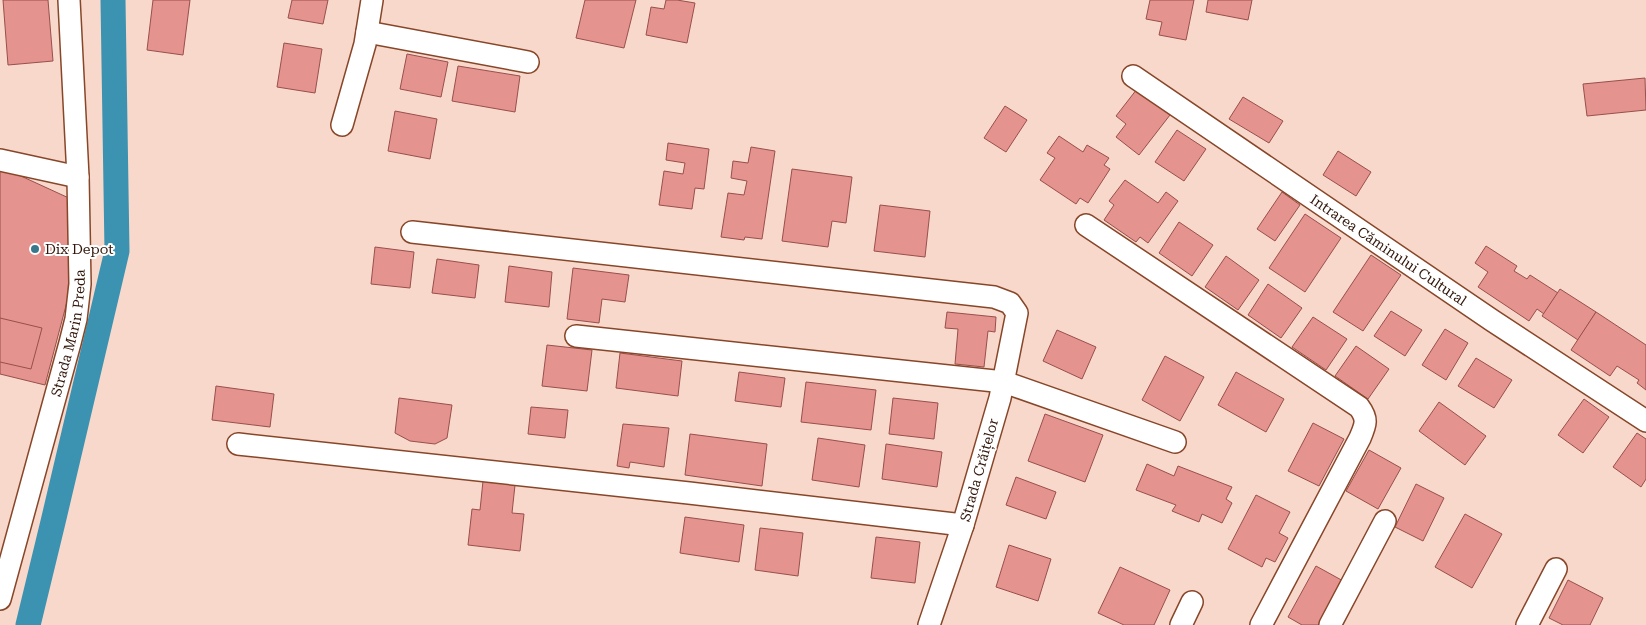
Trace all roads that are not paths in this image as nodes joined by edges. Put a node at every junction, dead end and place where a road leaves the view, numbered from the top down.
1 (69, 0) edge
2 (372, 0) edge
3 (367, 32) junction
4 (528, 62) dead end
5 (1133, 76) dead end
6 (342, 125) dead end
7 (0, 160) edge
8 (78, 177) junction
9 (1086, 225) dead end
10 (412, 232) dead end
11 (576, 336) dead end
12 (1004, 382) junction
13 (1646, 421) edge
14 (1175, 442) dead end
15 (238, 444) dead end
16 (1385, 521) dead end
17 (963, 526) junction
18 (1556, 569) dead end
19 (0, 599) edge
20 (1192, 602) dead end
21 (929, 625) edge
22 (1181, 625) edge
23 (1261, 625) edge
24 (1330, 625) edge
25 (1527, 625) edge

1 - 8 street, Strada Marin Preda
2 - 3 street
3 - 4 street
3 - 6 street
5 - 13 street, Intrarea Căminului Cultural
7 - 8 street
8 - 19 street, Strada Marin Preda
9 - 23 street
10 - 12 street, Strada Crăițelor
11 - 12 street
12 - 14 street
12 - 17 street, Strada Crăițelor
15 - 17 street
16 - 24 street
17 - 21 street, Strada Crăițelor
18 - 25 street
20 - 22 street

